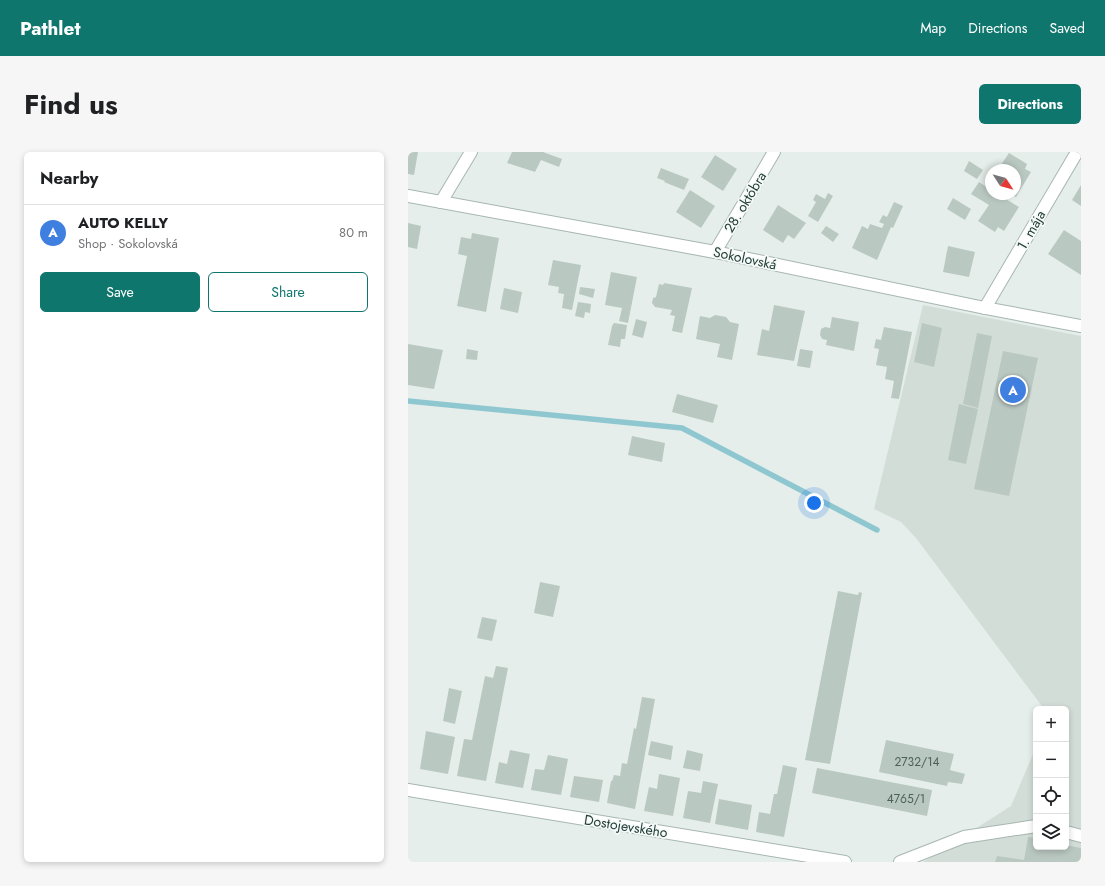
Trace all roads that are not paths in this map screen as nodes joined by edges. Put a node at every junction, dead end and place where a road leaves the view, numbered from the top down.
1 (471, 152) edge
2 (774, 152) edge
3 (1077, 152) edge
4 (408, 196) edge
5 (441, 202) junction
6 (715, 252) junction
7 (985, 308) junction
8 (1081, 326) edge
9 (408, 790) edge
10 (1033, 826) edge
11 (1069, 833) edge
12 (1081, 836) edge
13 (845, 862) edge
14 (900, 862) edge

1 - 5 street
2 - 6 street, 28. októbra
3 - 7 street, 1. mája
4 - 5 street, Sokolovská
5 - 6 street, Sokolovská
6 - 7 street, Sokolovská
7 - 8 street, Sokolovská
9 - 13 street, Dostojevského
10 - 14 street
11 - 12 street

